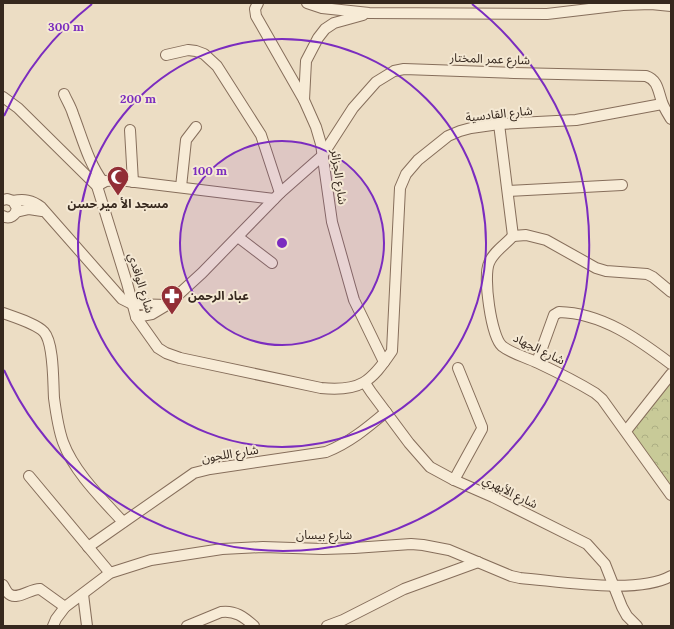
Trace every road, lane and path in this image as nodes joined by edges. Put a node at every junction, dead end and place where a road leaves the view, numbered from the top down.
1 (258, 3) edge
2 (307, 3) edge
3 (671, 6) edge
4 (369, 13) junction
5 (166, 55) dead end
6 (64, 94) dead end
7 (3, 97) edge
8 (304, 100) junction
9 (662, 104) junction
10 (671, 119) edge
11 (499, 124) junction
12 (196, 126) dead end
13 (130, 130) dead end
14 (322, 156) junction
15 (133, 182) junction
16 (100, 184) junction
17 (622, 185) dead end
18 (181, 187) junction
19 (508, 191) junction
20 (277, 196) junction
21 (8, 200) edge
22 (16, 212) junction
23 (46, 212) junction
24 (3, 216) edge
25 (514, 236) junction
26 (238, 237) junction
27 (272, 263) dead end
28 (127, 283) junction
29 (114, 290) junction
30 (671, 292) edge
31 (132, 304) junction
32 (168, 305) junction
33 (3, 313) edge
34 (136, 317) junction
35 (384, 362) junction
36 (537, 362) junction
37 (671, 364) edge
38 (458, 368) dead end
39 (671, 374) edge
40 (365, 382) junction
41 (386, 412) junction
42 (626, 431) junction
43 (29, 476) dead end
44 (454, 480) junction
45 (671, 496) edge
46 (123, 522) junction
47 (88, 547) junction
48 (478, 562) junction
49 (110, 573) junction
50 (671, 576) edge
51 (3, 585) edge
52 (613, 585) junction
53 (83, 594) junction
54 (65, 607) junction
55 (54, 626) edge
56 (87, 626) edge
57 (187, 626) edge
58 (254, 626) edge
59 (327, 626) edge
60 (637, 626) edge

1 - 8 street, شارع الجزائر
2 - 4 street
3 - 4 street
4 - 8 street
5 - 20 street
6 - 16 street
7 - 16 street, شارع الواقدي
8 - 14 street, شارع الجزائر
9 - 10 street, شارع عمر المختار
9 - 11 street, شارع القادسية
9 - 14 street, شارع عمر المختار
11 - 19 street
11 - 35 street, شارع القادسية
12 - 18 street
13 - 15 street
14 - 20 street, شارع عمر المختار
14 - 35 street, شارع الجزائر
15 - 16 street
15 - 18 street
16 - 28 street, شارع الواقدي
17 - 19 street
18 - 20 street
19 - 25 street
20 - 26 street, شارع عمر المختار
21 - 22 street
21 - 23 street
22 - 23 street
22 - 24 street
23 - 29 street
25 - 30 street
25 - 36 street, شارع الجهاد
26 - 27 street
26 - 32 street, شارع عمر المختار
28 - 29 street
28 - 31 street, شارع الواقدي
29 - 31 street
31 - 32 street
31 - 34 street, شارع الواقدي
32 - 34 street, شارع عمر المختار
33 - 46 street
34 - 40 street, شارع الواقدي
35 - 40 street, شارع القادسية
36 - 37 street
36 - 42 street, شارع الجهاد
38 - 44 street
39 - 42 street
40 - 41 street, شارع الأبهري
41 - 44 street, شارع الأبهري
41 - 46 street, شارع اللجون
42 - 45 street, شارع الجهاد
43 - 47 street
44 - 52 street, شارع الأبهري
46 - 47 street, شارع اللجون
47 - 49 street
48 - 49 street, شارع بيسان
48 - 52 street, شارع بيسان
48 - 59 street
49 - 53 street, شارع بيسان
50 - 52 street
51 - 54 street
52 - 60 street, شارع الأبهري
53 - 54 street, شارع بيسان
53 - 56 street
54 - 55 street, شارع بيسان
57 - 58 street

